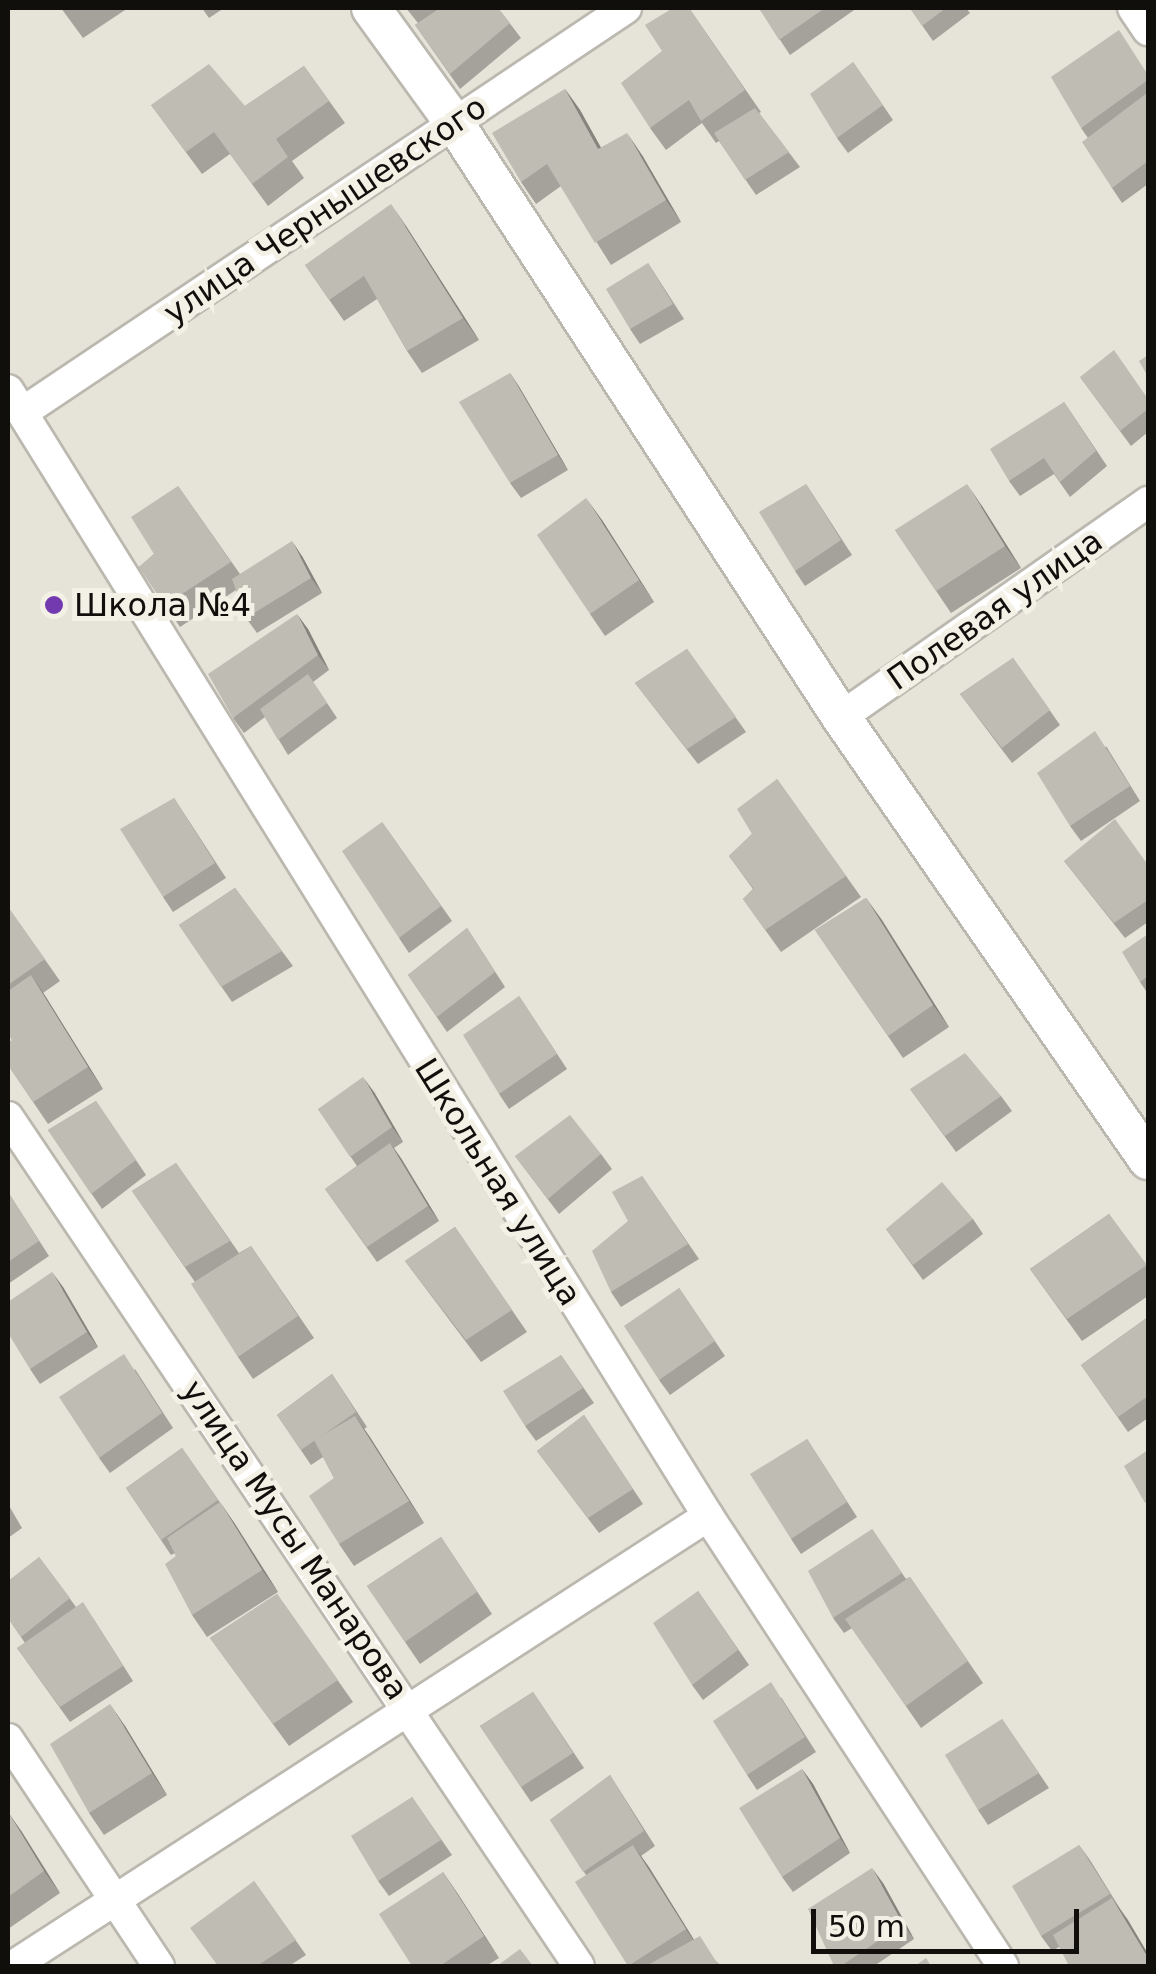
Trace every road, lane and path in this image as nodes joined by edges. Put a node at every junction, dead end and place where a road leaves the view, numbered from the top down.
1 (370, 8) edge
2 (626, 8) edge
3 (1133, 8) edge
4 (1148, 30) edge
5 (455, 124) junction
6 (15, 401) edge
7 (1148, 502) edge
8 (842, 717) junction
9 (8, 1116) edge
10 (1148, 1160) edge
11 (708, 1516) junction
12 (410, 1709) junction
13 (8, 1739) edge
14 (115, 1900) junction
15 (14, 1966) edge
16 (159, 1966) edge
17 (580, 1966) edge
18 (1002, 1966) edge

1 - 5 street
2 - 5 street, улица Чернышевского
3 - 4 street
5 - 6 street, улица Чернышевского
5 - 8 street
6 - 11 street, Школьная улица
7 - 8 street, Полевая улица
8 - 10 street
9 - 12 street, улица Мусы Манарова
11 - 12 street
11 - 18 street, Школьная улица
12 - 14 street
12 - 17 street, улица Мусы Манарова
13 - 14 street
14 - 15 street
14 - 16 street

